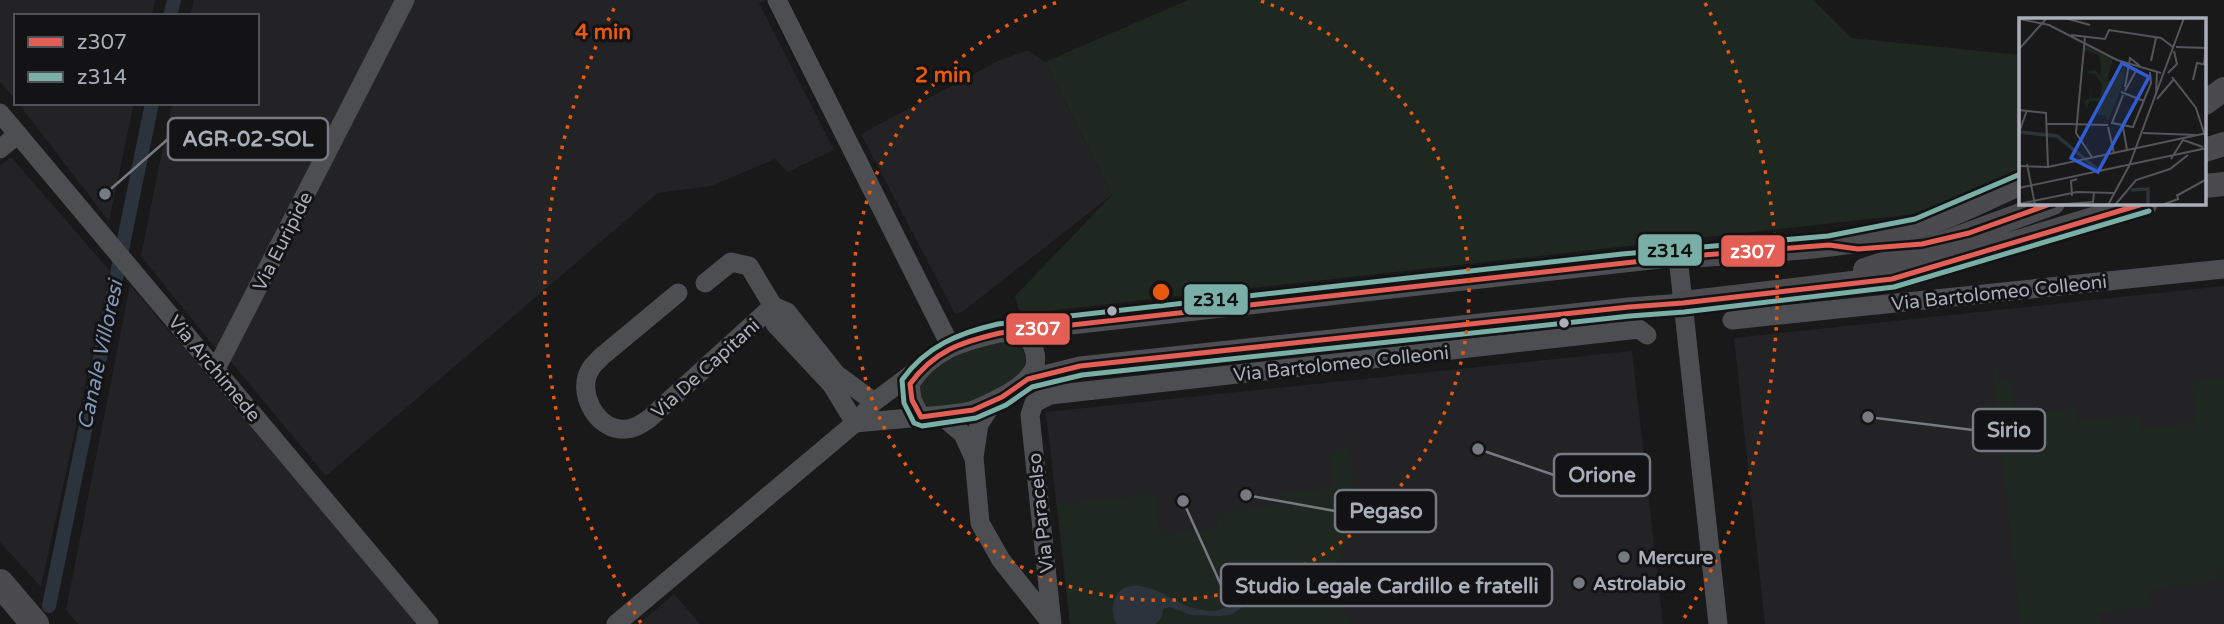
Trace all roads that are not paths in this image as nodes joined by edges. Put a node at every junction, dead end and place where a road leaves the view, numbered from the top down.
1 (405, 0) edge
2 (777, 0) edge
3 (2224, 89) edge
4 (2206, 102) edge
5 (0, 113) edge
6 (18, 134) junction
7 (2224, 144) edge
8 (0, 149) edge
9 (2206, 150) edge
10 (2019, 184) edge
11 (2224, 184) edge
12 (2206, 186) edge
13 (2047, 205) edge
14 (2139, 205) edge
15 (1969, 233) junction
16 (1829, 245) junction
17 (1678, 257) junction
18 (2224, 269) edge
19 (705, 283) dead end
20 (1818, 287) junction
21 (678, 293) dead end
22 (1683, 303) junction
23 (773, 306) junction
24 (1732, 320) dead end
25 (1023, 331) junction
26 (1647, 335) dead end
27 (951, 347) junction
28 (216, 369) junction
29 (919, 369) junction
30 (1028, 379) junction
31 (994, 401) junction
32 (874, 402) junction
33 (1034, 403) joint
34 (942, 416) junction
35 (921, 418) junction
36 (855, 423) junction
37 (974, 457) junction
38 (0, 583) edge
39 (34, 624) edge
40 (429, 624) edge
41 (616, 624) edge
42 (1052, 624) edge
43 (1718, 624) edge

1 - 28 street, Via Euripide
2 - 27 street
3 - 4 main road
5 - 6 street, Via Archimede
6 - 8 street
6 - 28 street, Via Archimede
7 - 9 main road
10 - 16 main road
11 - 12 main road
13 - 15 main road
14 - 20 main road
15 - 16 main road
15 - 20 main road
16 - 17 main road
17 - 22 street
17 - 25 street
18 - 24 street, Via Bartolomeo Colleoni
19 - 23 street, Via De Capitani
20 - 22 main road
21 - 23 street, Via De Capitani
22 - 30 street, Via Bartolomeo Colleoni
22 - 43 street
23 - 32 street, Via De Capitani
23 - 36 street, Via De Capitani
25 - 27 street
25 - 30 street
26 - 33 street, Via Bartolomeo Colleoni
27 - 29 street
28 - 40 street, Via Archimede
29 - 32 street
29 - 35 street
30 - 31 street, Via Bartolomeo Colleoni
31 - 34 street, Via Bartolomeo Colleoni
31 - 37 street, Via Bartolomeo Colleoni
32 - 36 street
33 - 42 street, Via Paracelso
34 - 35 street, Via Bartolomeo Colleoni
34 - 37 street
35 - 36 street, Via Bartolomeo Colleoni
36 - 41 street
37 - 42 street
38 - 39 highway

